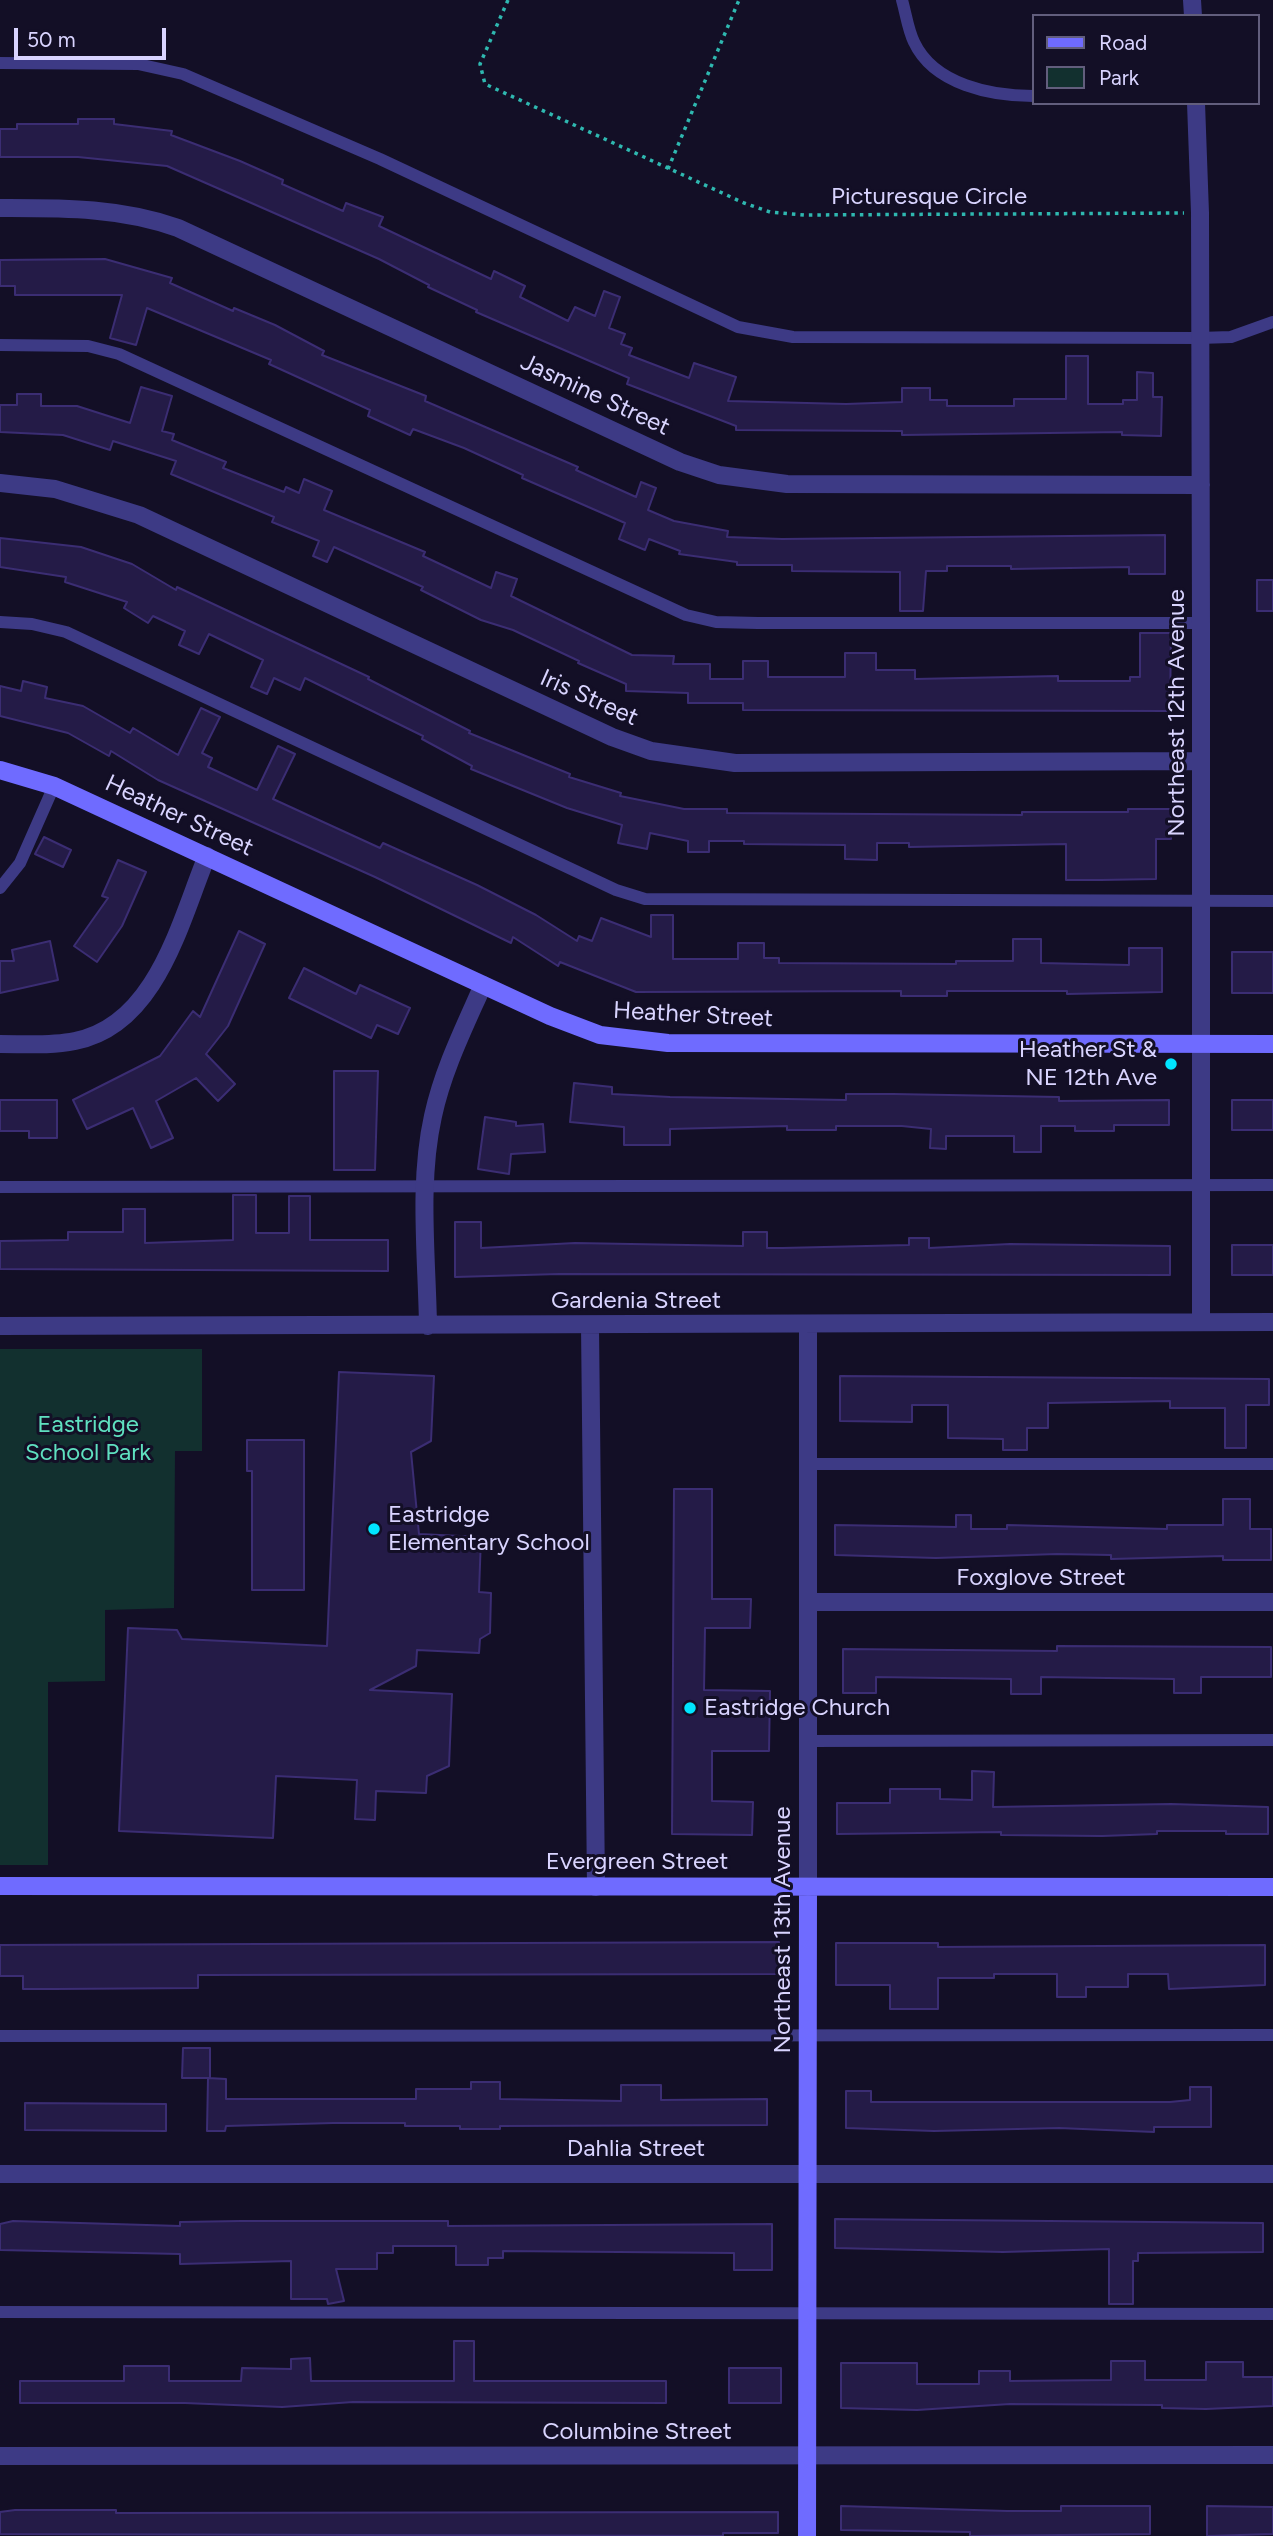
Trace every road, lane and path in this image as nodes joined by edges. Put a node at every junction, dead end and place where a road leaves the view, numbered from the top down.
1 (508, 0) edge
2 (739, 0) edge
3 (902, 0) edge
4 (0, 63) edge
5 (1032, 96) edge
6 (1196, 105) edge
7 (668, 169) junction
8 (0, 208) edge
9 (1200, 213) junction
10 (1273, 321) edge
11 (1199, 338) junction
12 (0, 345) edge
13 (0, 483) edge
14 (1201, 485) junction
15 (0, 622) edge
16 (1201, 623) junction
17 (1201, 761) junction
18 (0, 770) edge
19 (54, 786) junction
20 (207, 856) junction
21 (0, 888) edge
22 (1201, 900) junction
23 (1273, 901) edge
24 (483, 985) junction
25 (0, 1044) edge
26 (1201, 1044) junction
27 (1273, 1044) edge
28 (1201, 1185) junction
29 (1273, 1185) edge
30 (0, 1187) edge
31 (427, 1187) junction
32 (1201, 1322) junction
33 (1273, 1322) edge
34 (808, 1325) junction
35 (0, 1326) edge
36 (428, 1326) junction
37 (590, 1326) junction
38 (808, 1464) junction
39 (1273, 1464) edge
40 (808, 1602) junction
41 (1273, 1602) edge
42 (1273, 1740) edge
43 (808, 1741) junction
44 (0, 1886) edge
45 (596, 1887) junction
46 (808, 1887) junction
47 (1273, 1887) edge
48 (807, 2035) junction
49 (1273, 2035) edge
50 (0, 2036) edge
51 (0, 2174) edge
52 (807, 2174) junction
53 (1273, 2174) edge
54 (0, 2312) edge
55 (807, 2314) junction
56 (1273, 2314) edge
57 (1273, 2455) edge
58 (0, 2456) edge
59 (807, 2456) junction
60 (807, 2536) edge

1 - 7 path, Picturesque Circle
2 - 7 path
3 - 5 lane
4 - 11 lane
6 - 9 street, Northeast 12th Avenue
7 - 9 path, Picturesque Circle
8 - 14 street, Jasmine Street
9 - 11 street, Northeast 12th Avenue
10 - 11 lane
11 - 14 street, Northeast 12th Avenue
12 - 16 lane
13 - 17 street, Iris Street
14 - 16 street, Northeast 12th Avenue
15 - 22 lane
16 - 17 street, Northeast 12th Avenue
17 - 22 street, Northeast 12th Avenue
18 - 19 street, Heather Street
19 - 20 street, Heather Street
19 - 21 lane
20 - 24 street, Heather Street
20 - 25 street
22 - 23 lane
22 - 26 street, Northeast 12th Avenue
24 - 26 street, Heather Street
24 - 31 street
26 - 27 street, Heather Street
26 - 28 street, Northeast 12th Avenue
28 - 29 lane
28 - 31 lane
28 - 32 street, Northeast 12th Avenue
30 - 31 lane
31 - 36 street
32 - 33 street, Gardenia Street
32 - 34 street, Gardenia Street
34 - 37 street, Gardenia Street
34 - 38 street, Northeast 13th Avenue
35 - 36 street, Gardenia Street
36 - 37 street, Gardenia Street
37 - 45 street
38 - 39 lane
38 - 40 street, Northeast 13th Avenue
40 - 41 street, Foxglove Street
40 - 43 street, Northeast 13th Avenue
42 - 43 lane
43 - 46 street, Northeast 13th Avenue
44 - 45 street, Evergreen Street
45 - 46 street, Evergreen Street
46 - 47 street, Evergreen Street
46 - 48 street, Northeast 13th Avenue
48 - 49 lane
48 - 50 lane
48 - 52 street, Northeast 13th Avenue
51 - 52 street, Dahlia Street
52 - 53 street, Dahlia Street
52 - 55 street, Northeast 13th Avenue
54 - 55 lane
55 - 56 lane
55 - 59 street, Northeast 13th Avenue
57 - 59 street, Columbine Street
58 - 59 street, Columbine Street
59 - 60 street, Northeast 13th Avenue

